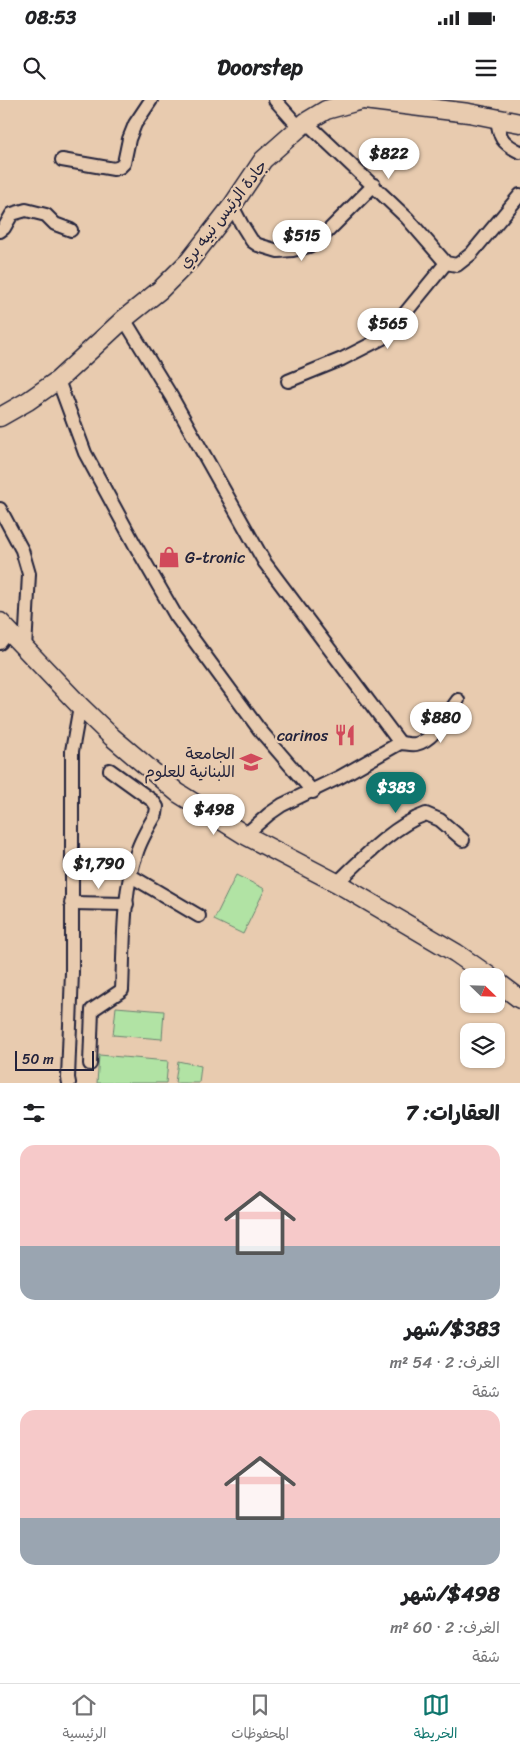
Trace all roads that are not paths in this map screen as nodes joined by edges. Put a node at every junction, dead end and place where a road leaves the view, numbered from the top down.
1 (151, 100) edge
2 (275, 100) edge
3 (363, 100) edge
4 (497, 118) junction
5 (520, 122) edge
6 (303, 125) junction
7 (520, 152) edge
8 (62, 160) dead end
9 (374, 185) junction
10 (520, 196) edge
11 (232, 206) junction
12 (71, 230) dead end
13 (0, 231) edge
14 (446, 263) junction
15 (124, 319) junction
16 (58, 380) junction
17 (288, 381) dead end
18 (0, 417) edge
19 (0, 509) edge
20 (3, 632) edge
21 (25, 649) junction
22 (458, 700) dead end
23 (80, 706) junction
24 (400, 743) junction
25 (110, 770) dead end
26 (313, 792) junction
27 (245, 835) junction
28 (463, 840) dead end
29 (131, 876) junction
30 (337, 882) junction
31 (71, 903) junction
32 (127, 904) junction
33 (199, 916) dead end
34 (478, 968) edge
35 (505, 988) edge
36 (520, 999) edge
37 (90, 1064) dead end
38 (69, 1083) edge

1 - 8 street
2 - 6 street
3 - 4 main road, جادة الرئيس نبيه بري
3 - 6 main road, جادة الرئيس نبيه بري
4 - 5 main road, جادة الرئيس نبيه بري
4 - 7 street
6 - 9 street
6 - 11 main road, جادة الرئيس نبيه بري
9 - 11 street
9 - 14 street
10 - 14 street
11 - 15 main road, جادة الرئيس نبيه بري
12 - 13 street
14 - 17 street
15 - 16 main road, جادة الرئيس نبيه بري
15 - 24 street
16 - 18 main road, جادة الرئيس نبيه بري
16 - 26 street
19 - 21 street
20 - 21 main road
21 - 23 main road
22 - 24 street
23 - 27 main road
23 - 31 street
24 - 26 street
25 - 29 street
26 - 27 street
27 - 30 main road
28 - 30 street
29 - 32 street
29 - 33 street
30 - 34 main road
31 - 32 street
31 - 38 street
32 - 37 street
35 - 36 main road

